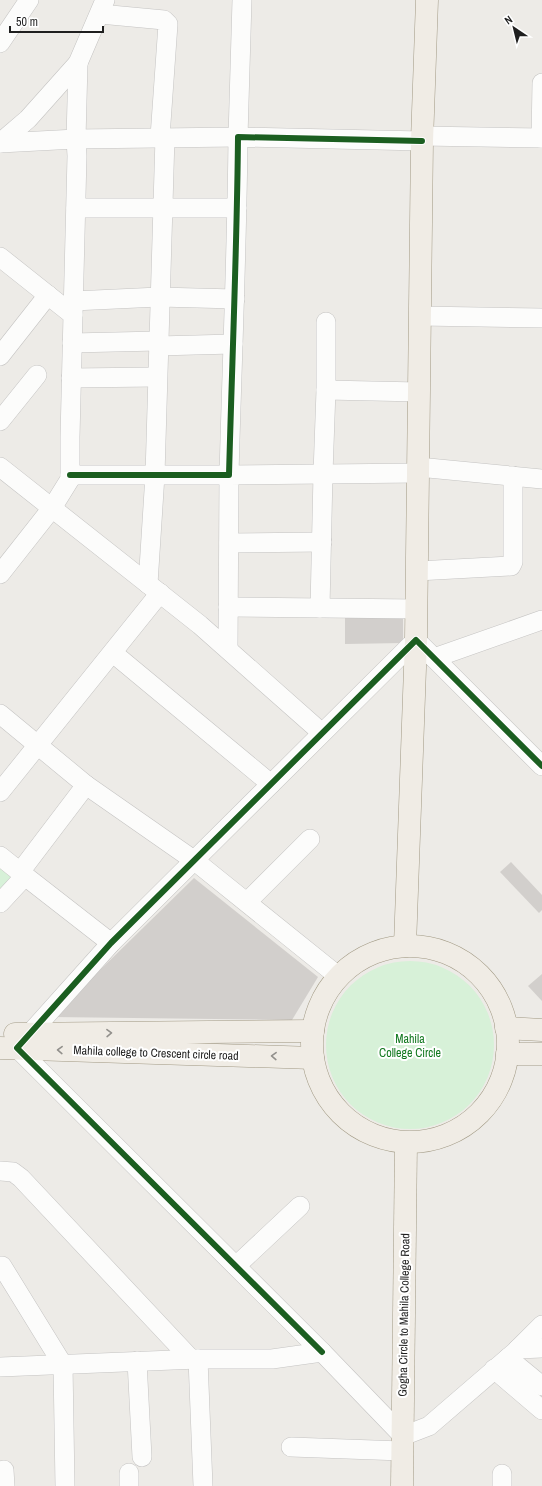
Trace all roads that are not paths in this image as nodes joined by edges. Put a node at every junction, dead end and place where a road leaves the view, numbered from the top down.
1 (29, 0) edge
2 (242, 0) edge
3 (427, 0) edge
4 (102, 7) edge
5 (0, 43) edge
6 (78, 63) junction
7 (542, 82) edge
8 (238, 137) junction
9 (163, 138) junction
10 (422, 138) junction
11 (542, 138) edge
12 (76, 139) junction
13 (0, 143) edge
14 (163, 207) junction
15 (76, 208) junction
16 (237, 208) junction
17 (0, 257) edge
18 (48, 295) junction
19 (159, 297) junction
20 (235, 299) junction
21 (73, 308) junction
22 (420, 316) junction
23 (542, 318) edge
24 (326, 322) dead end
25 (72, 343) junction
26 (158, 343) junction
27 (233, 344) junction
28 (0, 356) edge
29 (37, 375) dead end
30 (157, 377) junction
31 (71, 378) junction
32 (326, 390) junction
33 (419, 392) junction
34 (0, 421) edge
35 (0, 467) edge
36 (418, 470) junction
37 (322, 474) junction
38 (70, 475) junction
39 (155, 475) junction
40 (229, 475) junction
41 (513, 476) junction
42 (542, 478) edge
43 (52, 508) junction
44 (322, 542) junction
45 (229, 543) junction
46 (417, 571) junction
47 (0, 574) edge
48 (154, 589) junction
49 (228, 607) junction
50 (320, 608) junction
51 (417, 609) junction
52 (542, 620) edge
53 (416, 640) junction
54 (228, 649) junction
55 (113, 653) junction
56 (434, 658) junction
57 (0, 714) edge
58 (322, 733) junction
59 (39, 746) junction
60 (542, 766) edge
61 (271, 784) junction
62 (86, 785) junction
63 (0, 792) edge
64 (310, 839) dead end
65 (0, 856) edge
66 (195, 861) junction
67 (23, 874) junction
68 (247, 902) junction
69 (0, 903) edge
70 (111, 943) junction
71 (405, 946) junction
72 (338, 976) junction
73 (506, 1028) junction
74 (313, 1030) junction
75 (542, 1030) edge
76 (0, 1033) edge
77 (16, 1044) edge
78 (507, 1054) junction
79 (542, 1054) edge
80 (313, 1058) junction
81 (406, 1143) junction
82 (0, 1171) edge
83 (300, 1206) dead end
84 (0, 1266) edge
85 (236, 1266) junction
86 (542, 1324) edge
87 (542, 1348) edge
88 (322, 1352) junction
89 (195, 1359) junction
90 (507, 1359) junction
91 (137, 1361) junction
92 (63, 1365) junction
93 (0, 1367) edge
94 (542, 1386) edge
95 (542, 1410) edge
96 (403, 1443) junction
97 (291, 1447) dead end
98 (142, 1457) dead end
99 (65, 1486) edge
100 (203, 1486) edge
101 (402, 1486) edge

1 - 5 street
2 - 8 street
3 - 10 main road
4 - 6 street
4 - 9 street
6 - 12 street
6 - 13 street
7 - 11 street
8 - 9 street
8 - 10 street
8 - 16 street
9 - 12 street
9 - 14 street
10 - 11 street
10 - 22 main road
12 - 13 street
12 - 15 street
14 - 15 street
14 - 16 street
14 - 19 street
15 - 21 street
16 - 20 street
17 - 18 street
18 - 21 street
18 - 28 street
19 - 20 street
19 - 21 street
19 - 26 street
20 - 27 street
21 - 25 street
22 - 23 street
22 - 33 main road
24 - 32 street
25 - 26 street
25 - 31 street
26 - 27 street
26 - 30 street
27 - 40 street
29 - 34 street
30 - 31 street
30 - 39 street
31 - 38 street
32 - 33 street
32 - 37 street
33 - 36 main road
35 - 43 street
36 - 37 street
36 - 41 street
36 - 46 main road
37 - 40 street
37 - 44 street
38 - 39 street
38 - 43 street
39 - 40 street
39 - 48 street
40 - 45 street
41 - 42 street
41 - 46 street
43 - 47 street
43 - 48 street
44 - 45 street
44 - 50 street
45 - 49 street
46 - 51 main road
48 - 54 street
48 - 55 street
49 - 50 street
49 - 54 street
50 - 51 street
51 - 53 main road
52 - 56 street
53 - 56 street
53 - 58 street
53 - 71 main road
54 - 58 street
55 - 59 street
55 - 61 street
56 - 60 street
57 - 59 street
58 - 61 street
59 - 62 street
59 - 63 street
61 - 66 street
62 - 66 street
62 - 67 street
64 - 68 street
65 - 67 street
66 - 68 street
66 - 70 street
67 - 69 street
67 - 70 street
68 - 72 street
70 - 77 street
71 - 72 main road
71 - 73 main road
72 - 74 main road
73 - 75 main road
73 - 78 main road
77 -> 74 main road, Mahila college to Crescent circle road
74 - 80 main road
76 - 77 main road, Mahila college to Crescent circle road
80 -> 77 main road, Mahila college to Crescent circle road
77 - 85 street
78 - 79 main road
78 - 81 main road
80 - 81 main road
81 - 96 main road, Gogha Circle to Mahila College Road
82 - 89 street
83 - 85 street
84 - 92 street
85 - 88 street
86 - 90 street
87 - 90 street
88 - 89 street
88 - 96 street
89 - 91 street
89 - 100 street
90 - 94 street
90 - 95 street
90 - 96 street
91 - 92 street
91 - 98 street
92 - 93 street
92 - 99 street
96 - 97 street
96 - 101 main road, Gogha Circle to Mahila College Road

